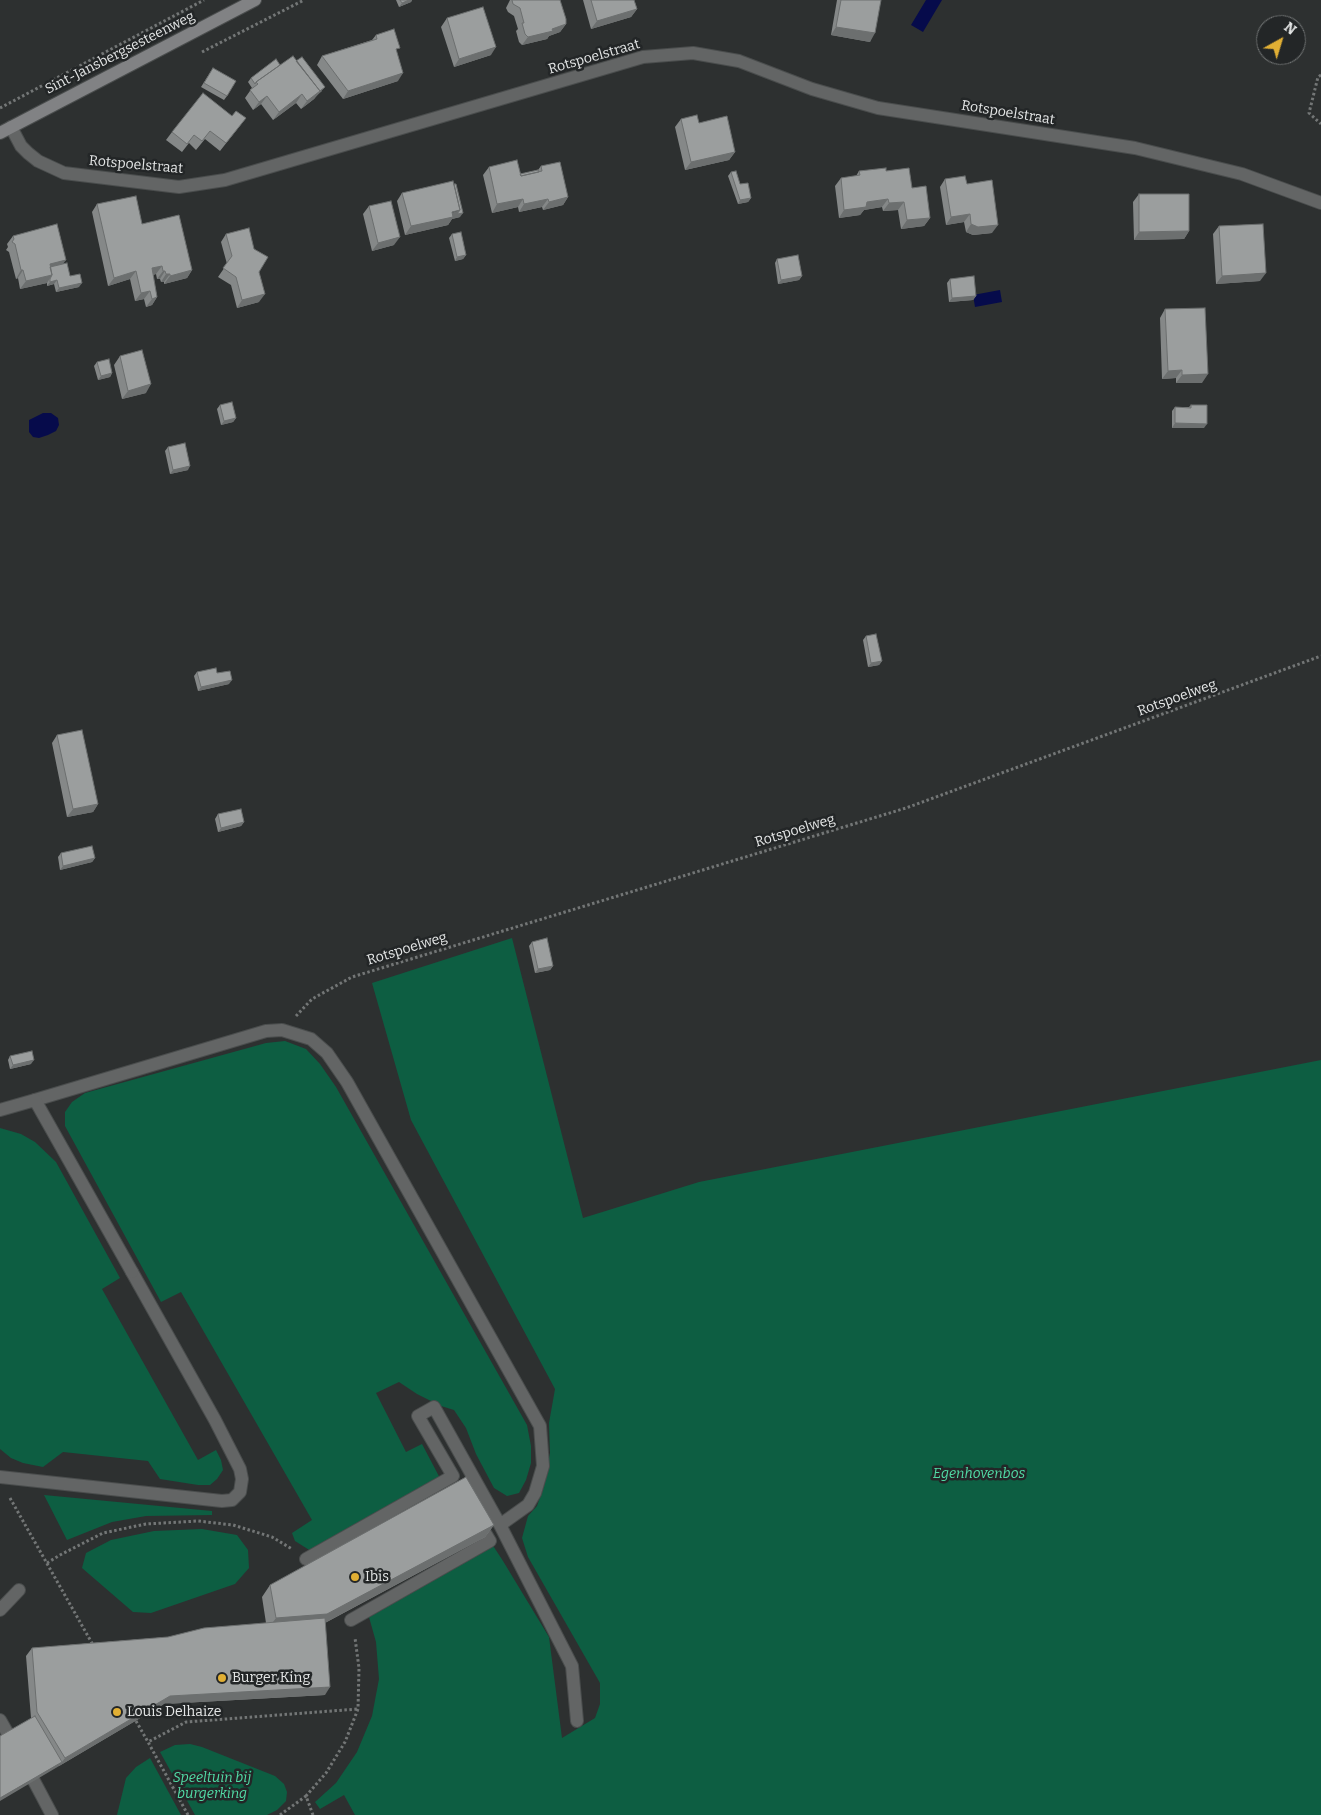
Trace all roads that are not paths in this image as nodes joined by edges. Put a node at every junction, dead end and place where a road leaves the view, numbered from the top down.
1 (255, 0) edge
2 (6, 130) edge
3 (1321, 202) edge
4 (35, 1100) junction
5 (0, 1110) edge
6 (0, 1477) edge
7 (471, 1508) edge
8 (500, 1525) junction
9 (306, 1559) road end
10 (19, 1590) dead end
11 (0, 1610) edge
12 (351, 1620) edge
13 (0, 1720) edge
14 (577, 1720) dead end
15 (8, 1734) edge
16 (34, 1782) edge
17 (52, 1815) edge

1 - 2 main road, Sint-Jansbergsesteenweg
2 - 3 street, Rotspoelstraat
4 - 5 street
4 - 6 street
4 - 8 street
7 - 12 street
8 - 9 street
8 - 14 street
10 - 11 street
13 - 15 street
16 - 17 street

